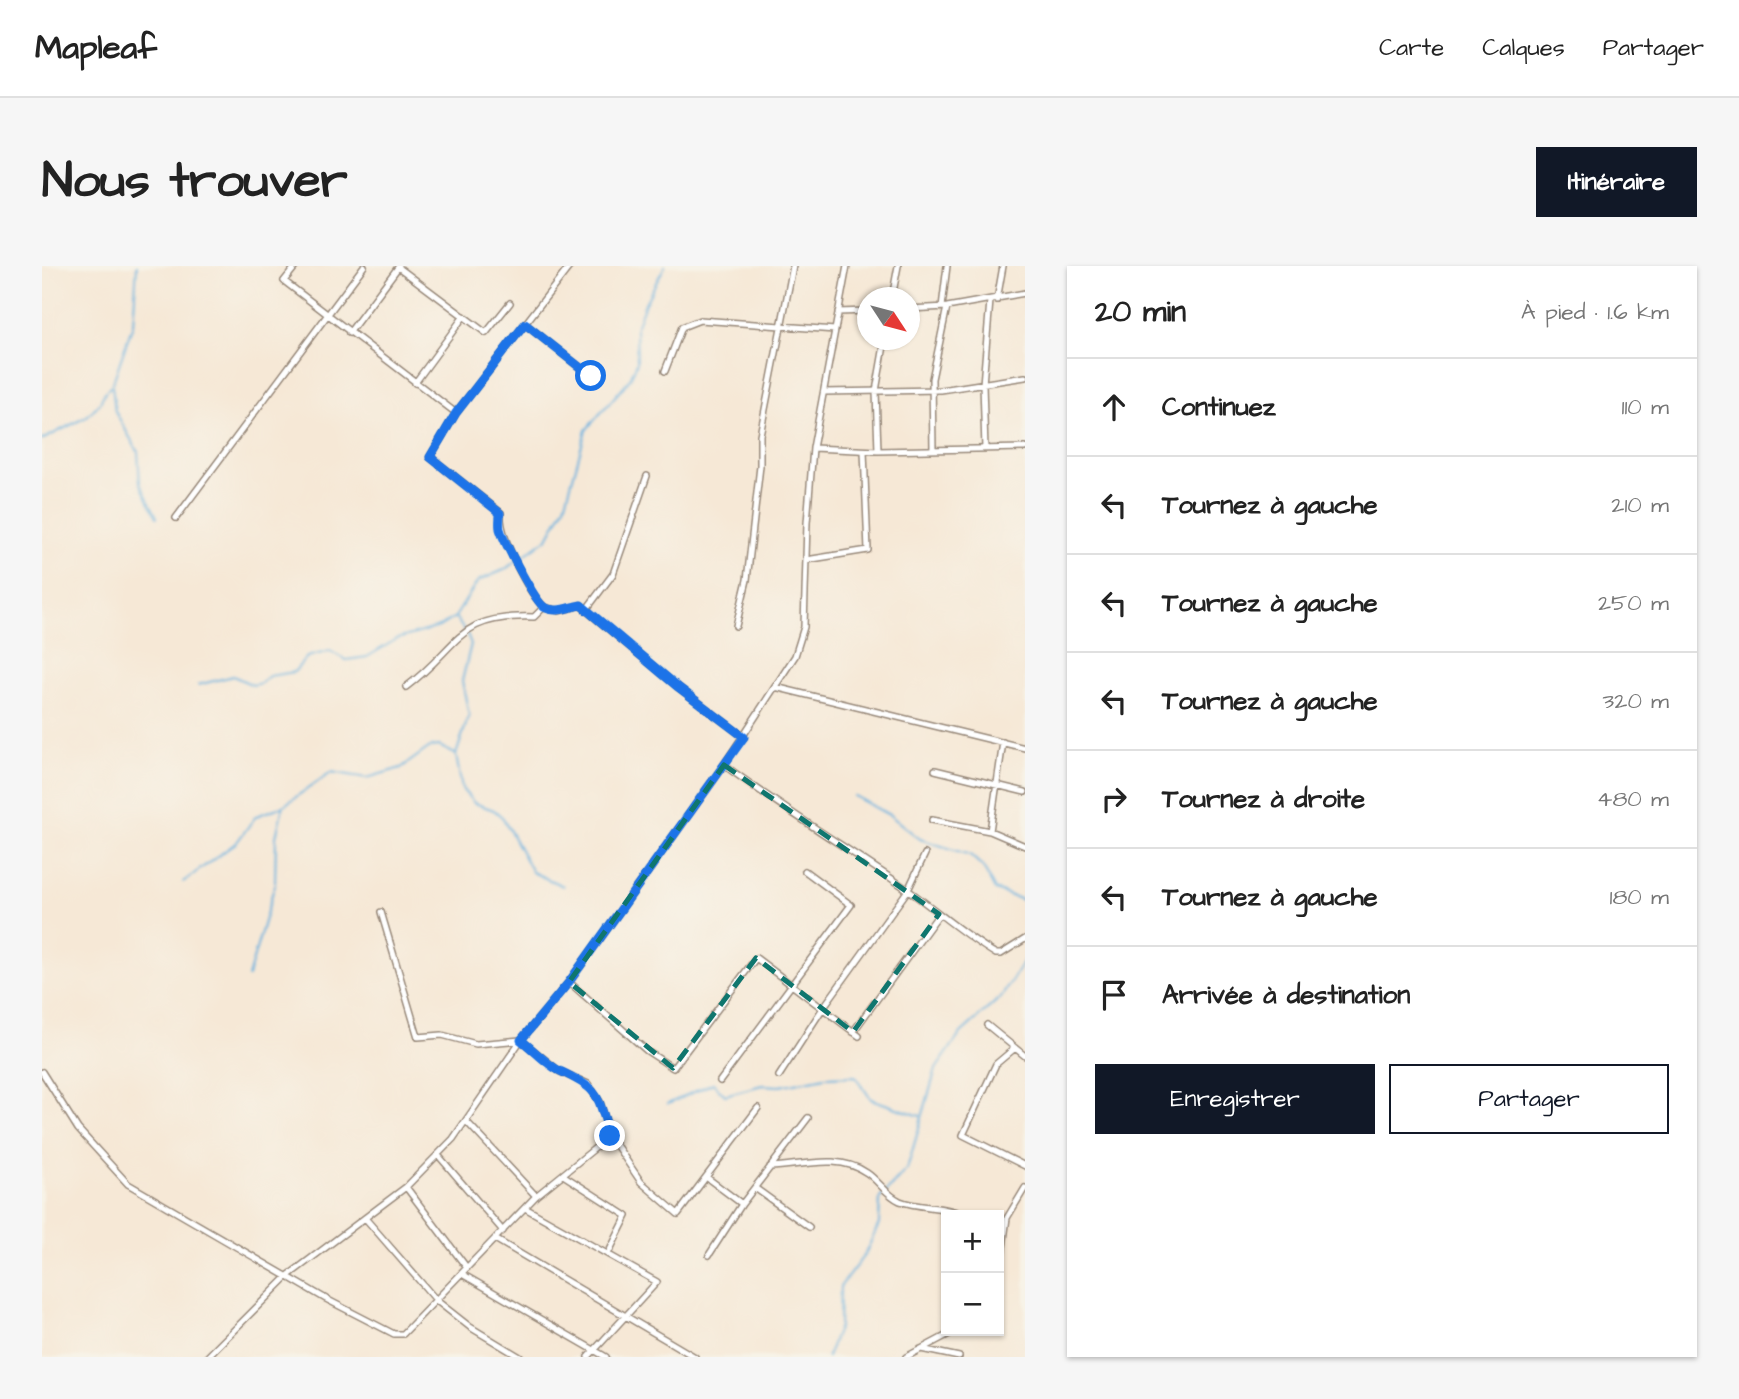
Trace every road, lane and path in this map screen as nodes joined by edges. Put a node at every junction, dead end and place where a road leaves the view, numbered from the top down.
1 (296, 266) edge
2 (364, 266) edge
3 (398, 266) edge
4 (570, 266) edge
5 (793, 266) edge
6 (847, 266) edge
7 (898, 266) edge
8 (947, 266) edge
9 (1003, 266) edge
10 (894, 287) edge
11 (1025, 293) edge
12 (994, 300) junction
13 (510, 303) dead end
14 (945, 307) junction
15 (920, 308) edge
16 (857, 311) edge
17 (838, 312) junction
18 (464, 316) junction
19 (327, 317) junction
20 (525, 324) junction
21 (783, 325) junction
22 (835, 330) junction
23 (349, 333) junction
24 (883, 350) edge
25 (665, 371) dead end
26 (591, 376) dead end
27 (1025, 377) edge
28 (415, 383) junction
29 (984, 384) junction
30 (932, 388) junction
31 (876, 391) junction
32 (824, 392) junction
33 (456, 413) junction
34 (813, 448) junction
35 (985, 449) junction
36 (1025, 449) edge
37 (933, 450) junction
38 (864, 451) junction
39 (878, 451) junction
40 (648, 476) dead end
41 (176, 519) dead end
42 (806, 560) junction
43 (544, 607) junction
44 (586, 610) junction
45 (736, 626) dead end
46 (406, 687) dead end
47 (775, 687) junction
48 (744, 737) junction
49 (1003, 742) junction
50 (1025, 748) edge
51 (724, 765) junction
52 (935, 770) dead end
53 (997, 786) junction
54 (1025, 792) edge
55 (932, 820) dead end
56 (990, 831) junction
57 (1025, 846) edge
58 (925, 854) dead end
59 (805, 872) dead end
60 (908, 890) junction
61 (380, 912) dead end
62 (939, 914) junction
63 (1025, 939) edge
64 (569, 982) junction
65 (791, 985) junction
66 (823, 1008) junction
67 (987, 1025) dead end
68 (521, 1040) junction
69 (1015, 1048) junction
70 (1025, 1056) edge
71 (42, 1073) edge
72 (779, 1076) dead end
73 (720, 1081) dead end
74 (758, 1108) dead end
75 (808, 1118) dead end
76 (466, 1121) junction
77 (610, 1136) junction
78 (438, 1155) junction
79 (1025, 1166) edge
80 (771, 1167) junction
81 (563, 1175) junction
82 (706, 1177) junction
83 (406, 1187) junction
84 (755, 1188) junction
85 (1025, 1188) edge
86 (536, 1196) junction
87 (742, 1204) junction
88 (525, 1208) junction
89 (954, 1210) edge
90 (365, 1218) junction
91 (1004, 1225) edge
92 (808, 1227) dead end
93 (503, 1231) junction
94 (495, 1239) junction
95 (608, 1254) junction
96 (709, 1255) dead end
97 (467, 1268) junction
98 (462, 1274) junction
99 (289, 1275) junction
100 (437, 1301) junction
101 (626, 1317) junction
102 (944, 1336) edge
103 (918, 1348) junction
104 (595, 1350) junction
105 (206, 1357) edge
106 (520, 1357) edge
107 (588, 1357) edge
108 (606, 1357) edge
109 (695, 1357) edge
110 (906, 1357) edge
111 (959, 1357) edge

1 - 19 street
2 - 19 street
3 - 18 street
3 - 23 street
4 - 20 street
5 - 21 street
6 - 17 street
7 - 10 street
8 - 14 street
9 - 12 street
11 - 12 street
12 - 14 street
12 - 29 street
13 - 18 street
14 - 15 street
14 - 30 street
16 - 17 street
17 - 22 street
18 - 28 street
19 - 23 street
19 - 41 street
20 - 26 street
20 - 33 street
21 - 22 street
21 - 25 street
21 - 45 street
22 - 32 street
23 - 28 street
24 - 31 street
27 - 29 street
28 - 33 street
29 - 30 street
29 - 35 street
30 - 31 street
30 - 37 street
31 - 32 street
31 - 39 street
32 - 34 street
33 - 43 street
34 - 38 street
34 - 42 street
35 - 36 street
35 - 37 street
37 - 39 street
38 - 39 street
38 - 42 street
40 - 44 street
42 - 47 street
43 - 44 street
43 - 46 street
44 - 48 street
47 - 48 street
47 - 49 street
48 - 51 street
49 - 50 street
49 - 53 street
51 - 60 street
51 - 64 street
52 - 53 street
53 - 54 street
53 - 56 street
55 - 56 street
56 - 57 street
58 - 60 street
59 - 65 street
60 - 62 street
60 - 66 street
61 - 68 street
62 - 63 street
62 - 66 street
64 - 65 street
64 - 68 street
65 - 66 street
65 - 73 street
66 - 72 street
67 - 69 street
68 - 76 street
68 - 77 street
69 - 70 street
69 - 79 street
71 - 99 street
74 - 82 street
75 - 80 street
76 - 78 street
76 - 86 street
77 - 81 street
77 - 82 street
78 - 83 street
78 - 93 street
80 - 84 street
80 - 89 street
81 - 86 street
81 - 95 street
82 - 87 street
83 - 90 street
83 - 97 street
84 - 87 street
84 - 92 street
85 - 91 street
86 - 88 street
87 - 96 street
88 - 93 street
88 - 95 street
90 - 99 street
90 - 100 street
93 - 94 street
94 - 97 street
94 - 101 street
95 - 101 street
97 - 98 street
98 - 100 street
98 - 104 street
99 - 100 street
99 - 105 street
100 - 106 street
101 - 104 street
101 - 109 street
102 - 103 street
103 - 110 street
103 - 111 street
104 - 107 street
104 - 108 street

